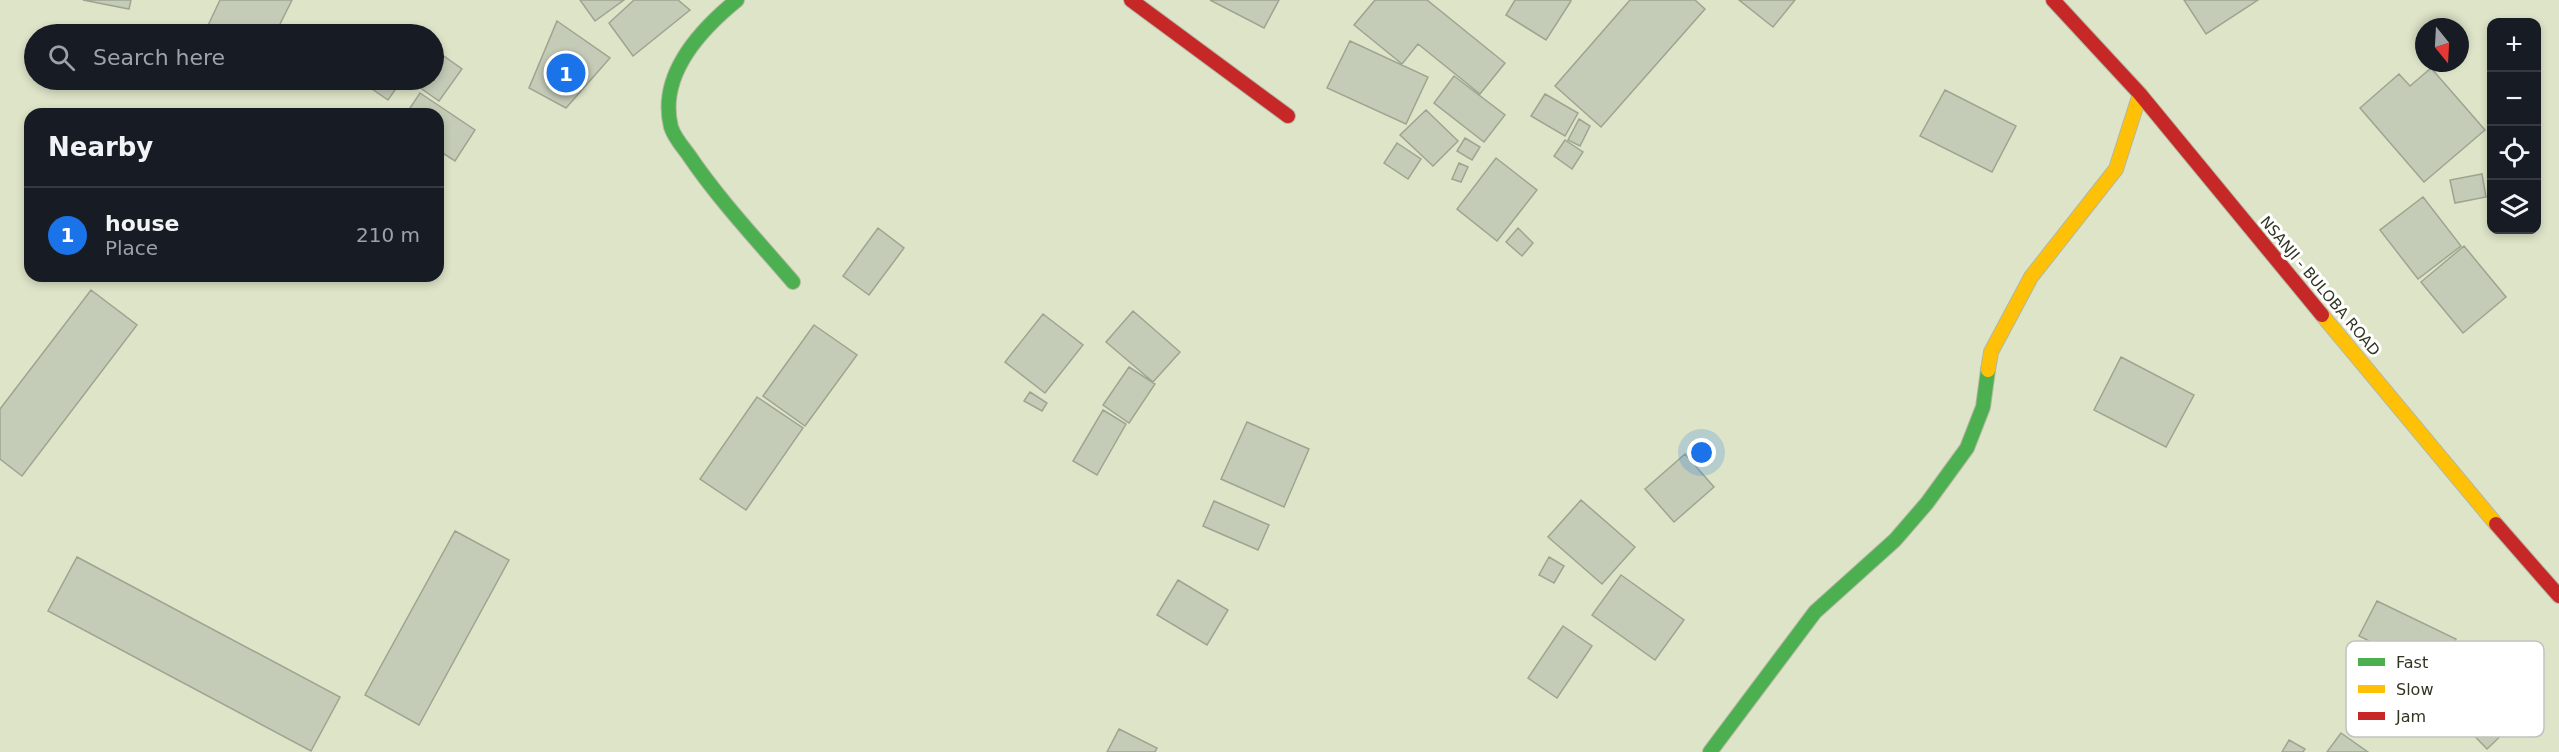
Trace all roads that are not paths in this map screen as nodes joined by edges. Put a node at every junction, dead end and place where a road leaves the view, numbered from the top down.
1 (736, 0) edge
2 (1131, 0) edge
3 (2053, 0) edge
4 (2140, 94) junction
5 (1288, 116) dead end
6 (793, 282) dead end
7 (2559, 596) edge
8 (1710, 752) edge

1 - 6 street
2 - 5 street
3 - 4 street, NSANJI - BULOBA ROAD
4 - 7 street, NSANJI - BULOBA ROAD
4 - 8 street

